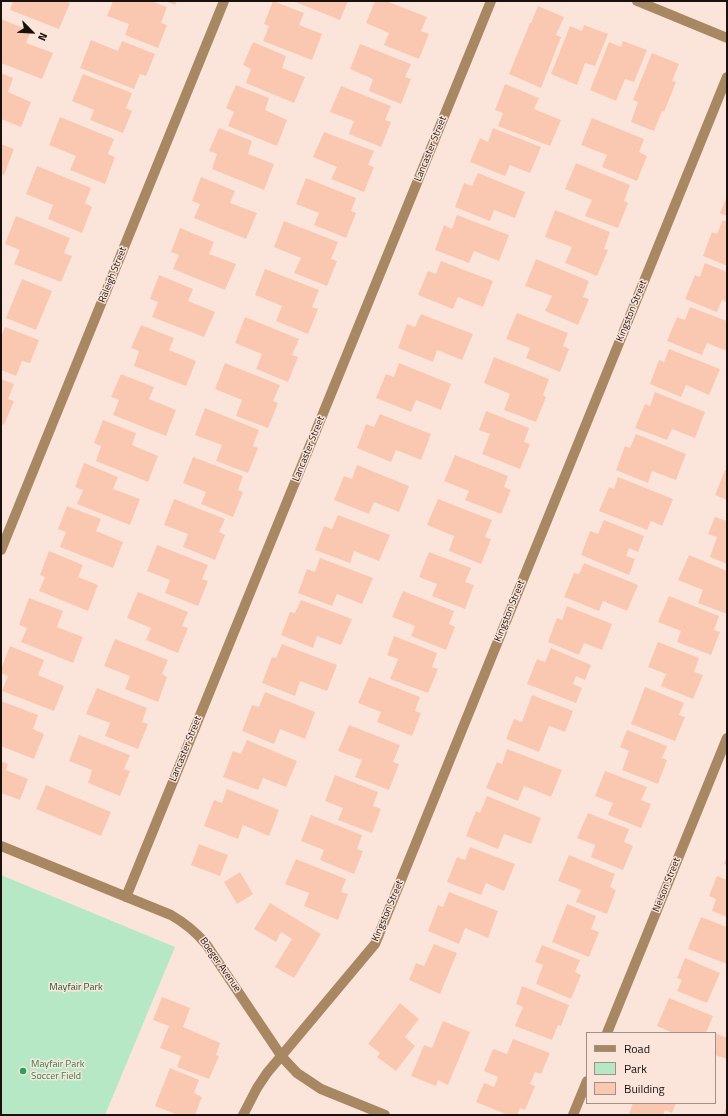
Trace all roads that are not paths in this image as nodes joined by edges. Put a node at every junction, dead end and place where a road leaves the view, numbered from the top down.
1 (224, 1) edge
2 (491, 1) edge
3 (637, 1) edge
4 (727, 38) edge
5 (727, 77) edge
6 (1, 550) edge
7 (727, 738) edge
8 (1, 846) edge
9 (126, 897) junction
10 (607, 1032) edge
11 (282, 1057) junction
12 (586, 1083) edge
13 (243, 1115) edge
14 (385, 1115) edge
15 (573, 1115) edge

1 - 6 street, Raleigh Street
2 - 9 street, Lancaster Street
3 - 4 street
5 - 11 street, Kingston Street
7 - 10 street, Nelson Street
8 - 9 street, Boeger Avenue
9 - 11 street, Boeger Avenue
11 - 13 street, Kingston Street
11 - 14 street, Boeger Avenue
12 - 15 street

